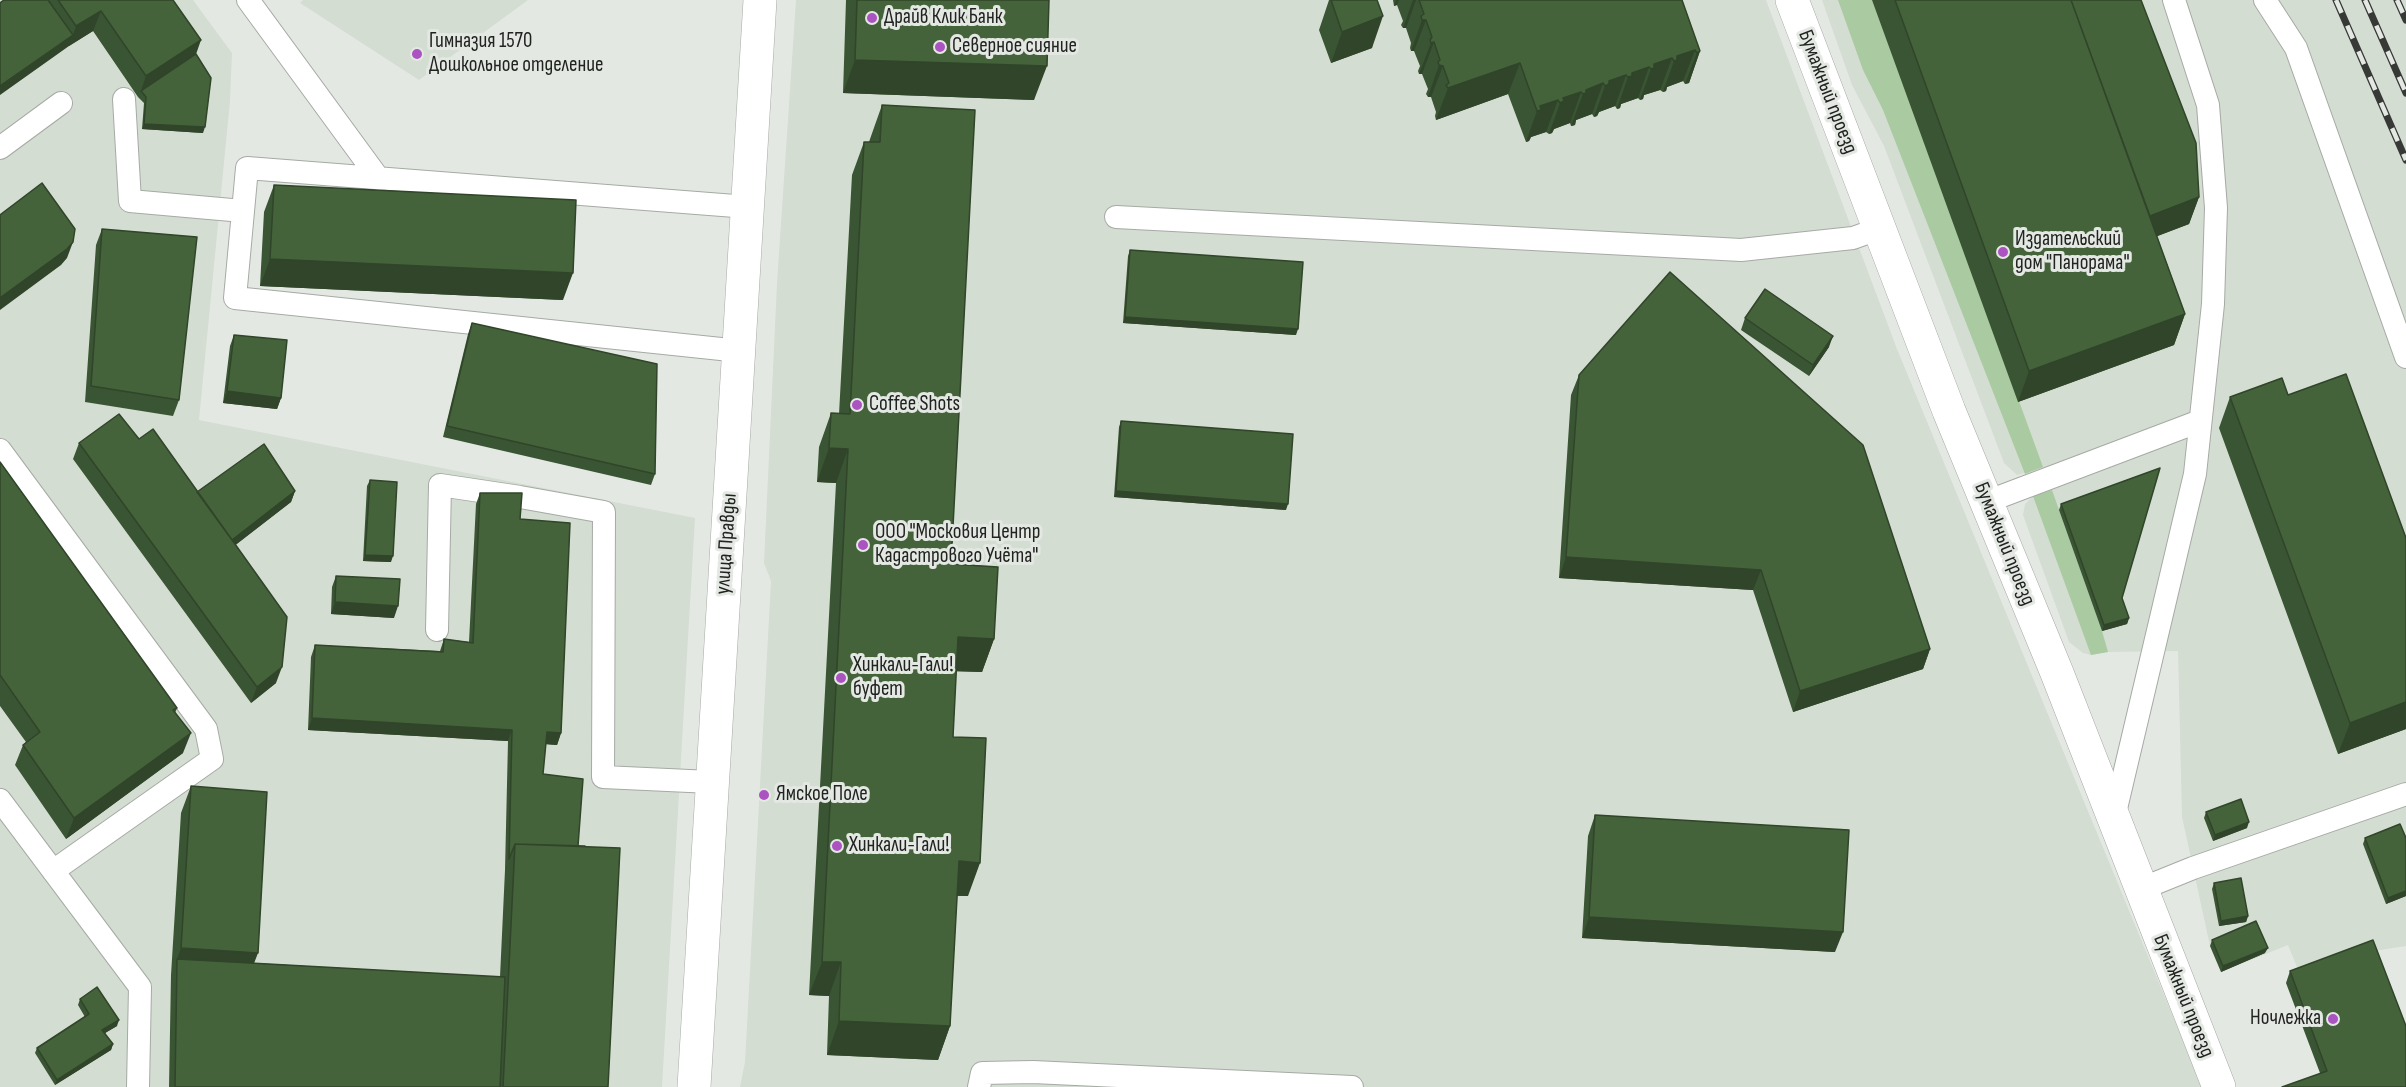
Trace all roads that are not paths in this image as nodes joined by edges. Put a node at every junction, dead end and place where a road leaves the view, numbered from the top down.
1 (248, 0) edge
2 (760, 0) edge
3 (1792, 0) edge
4 (2174, 0) edge
5 (2265, 0) edge
6 (124, 99) dead end
7 (61, 103) dead end
8 (0, 148) edge
9 (379, 179) junction
10 (748, 207) junction
11 (243, 211) junction
12 (1116, 217) dead end
13 (1878, 229) junction
14 (740, 351) junction
15 (2406, 357) edge
16 (2200, 421) junction
17 (0, 450) edge
18 (1986, 502) junction
19 (436, 630) dead end
20 (711, 782) junction
21 (2406, 794) edge
22 (0, 800) edge
23 (2113, 819) junction
24 (53, 871) junction
25 (2141, 889) junction
26 (138, 1087) edge
27 (694, 1087) edge
28 (979, 1087) edge
29 (1353, 1087) edge
30 (2219, 1087) edge

1 - 9 lane
2 - 10 street, улица Правды
3 - 13 street, Бумажный проезд
4 - 16 lane
5 - 15 lane
6 - 11 lane
7 - 8 lane
9 - 10 lane
9 - 11 lane
10 - 14 street, улица Правды
11 - 14 lane
12 - 13 lane
13 - 18 street, Бумажный проезд
14 - 20 street, улица Правды
16 - 18 lane
16 - 23 lane
17 - 24 lane
18 - 23 street, Бумажный проезд
19 - 20 lane
20 - 27 street, улица Правды
21 - 25 lane
22 - 24 lane
23 - 25 street, Бумажный проезд
24 - 26 lane
25 - 30 street, Бумажный проезд
28 - 29 lane

